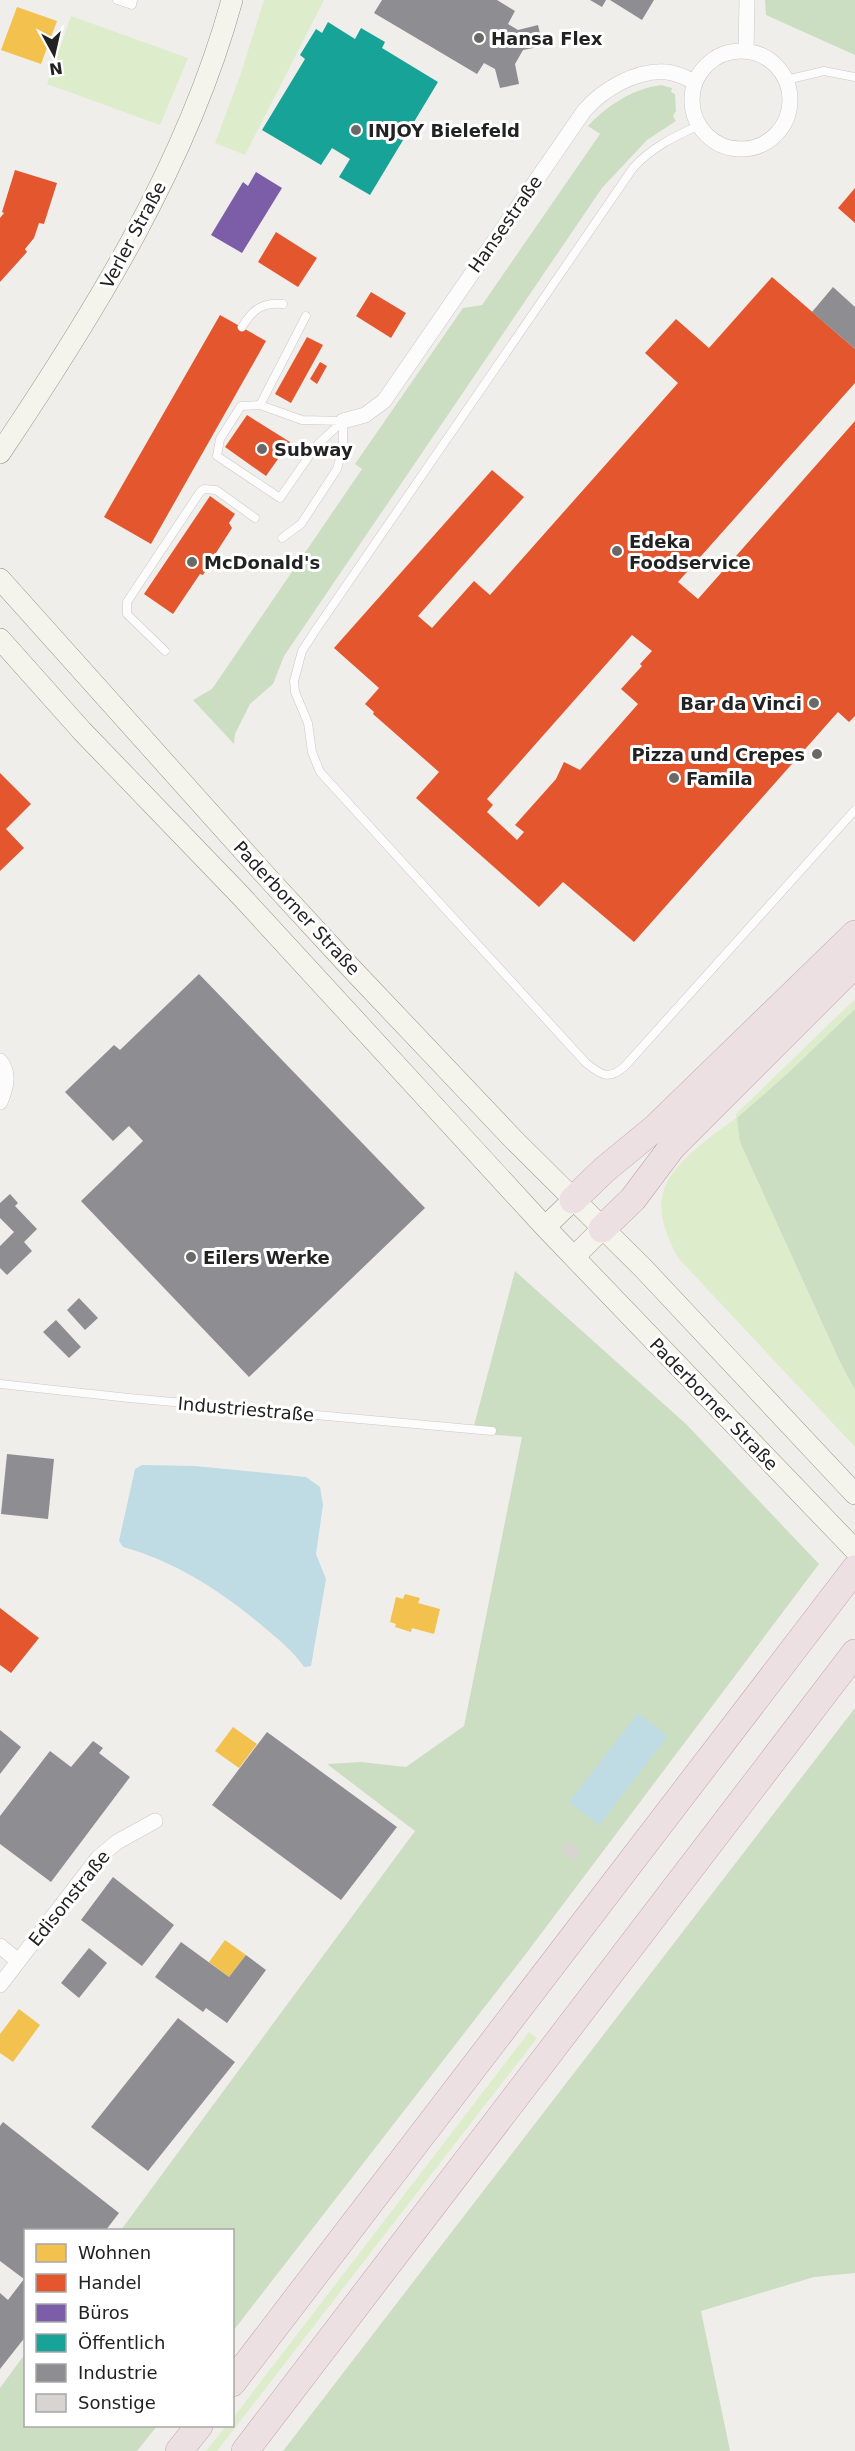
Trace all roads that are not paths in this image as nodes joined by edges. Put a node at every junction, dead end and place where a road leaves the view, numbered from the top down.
1 (117, 0) edge
2 (133, 0) edge
3 (232, 0) edge
4 (747, 0) edge
5 (746, 51) junction
6 (855, 77) edge
7 (786, 80) junction
8 (694, 82) junction
9 (698, 126) junction
10 (283, 303) dead end
11 (306, 316) dead end
12 (242, 327) dead end
13 (260, 405) junction
14 (343, 421) junction
15 (0, 453) edge
16 (255, 518) dead end
17 (282, 538) dead end
18 (0, 579) edge
19 (0, 639) edge
20 (165, 651) dead end
21 (855, 810) edge
22 (855, 934) edge
23 (855, 964) edge
24 (0, 1061) edge
25 (0, 1102) edge
26 (573, 1200) junction
27 (545, 1227) junction
28 (602, 1229) junction
29 (574, 1257) junction
30 (0, 1384) edge
31 (492, 1431) dead end
32 (855, 1494) edge
33 (855, 1550) edge
34 (855, 1569) edge
35 (855, 1654) edge
36 (155, 1821) dead end
37 (0, 1946) edge
38 (18, 1961) junction
39 (0, 1985) edge
40 (234, 2380) edge
41 (198, 2427) edge
42 (179, 2451) edge
43 (245, 2451) edge

1 - 2 lane
3 - 15 main road, Verler Straße
4 - 5 street
5 - 7 street
5 - 8 street
6 - 7 lane
7 - 9 street
8 - 9 street
8 - 14 street, Hansestraße
9 - 21 lane
10 - 12 lane
11 - 13 lane
13 - 14 lane
13 - 14 lane
14 - 17 lane
16 - 20 lane
18 - 26 main road, Paderborner Straße
19 - 27 main road, Paderborner Straße
22 - 26 highway
23 - 28 highway
24 - 25 street
26 - 27 main road
26 - 28 main road, Paderborner Straße
27 - 29 main road, Paderborner Straße
28 - 29 main road
28 - 32 main road, Paderborner Straße
29 - 33 main road, Paderborner Straße
30 - 31 lane, Industriestraße
34 - 40 highway
35 - 43 highway
36 - 38 street, Edisonstraße
37 - 38 street, Edisonstraße
38 - 39 street, Edisonstraße
41 - 42 highway

